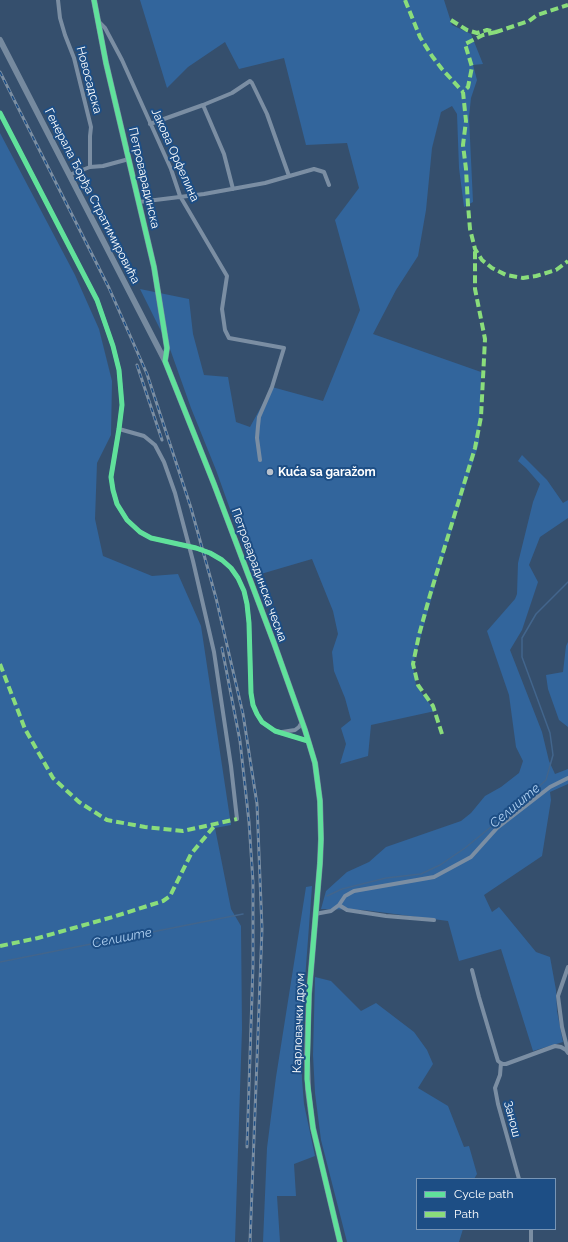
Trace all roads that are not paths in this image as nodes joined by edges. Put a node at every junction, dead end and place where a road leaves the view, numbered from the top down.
1 (58, 0) edge
2 (94, 0) edge
3 (98, 20) junction
4 (0, 40) edge
5 (203, 106) junction
6 (0, 113) edge
7 (150, 124) junction
8 (129, 160) junction
9 (90, 167) junction
10 (69, 175) junction
11 (289, 176) junction
12 (329, 185) dead end
13 (233, 189) junction
14 (180, 196) junction
15 (139, 202) junction
16 (165, 361) junction
17 (119, 429) junction
18 (260, 460) dead end
19 (302, 722) junction
20 (280, 733) junction
21 (308, 741) junction
22 (568, 778) edge
23 (320, 801) joint
24 (237, 819) dead end
25 (339, 905) junction
26 (315, 914) junction
27 (434, 920) dead end
28 (568, 967) edge
29 (472, 970) dead end
30 (568, 1052) edge
31 (501, 1064) junction
32 (519, 1178) edge
33 (531, 1230) edge
34 (340, 1242) edge
35 (531, 1242) edge

1 - 9 street, Новосадска
2 - 3 main road, Петроварадинска
3 - 7 street, Јакова Орфелина
3 - 8 main road, Петроварадинска
4 - 10 main road, Генерала Ђорђа Стратимировића
5 - 7 street
5 - 11 street
5 - 13 street
6 - 17 street
7 - 14 street, Јакова Орфелина
8 - 9 street
8 - 15 main road, Петроварадинска
9 - 10 street
10 - 16 main road, Генерала Ђорђа Стратимировића
11 - 12 street
11 - 13 street
13 - 14 street
14 - 15 street
14 - 18 street, Јакова Орфелина
15 - 16 main road, Петроварадинска
16 - 19 main road, Петроварадинска чесма
17 - 20 street, bridge
17 - 24 street
19 - 20 street
19 - 21 main road, Петроварадинска чесма
20 - 21 street
21 - 23 main road, Петроварадинска чесма
22 - 25 street
23 - 26 main road, Карловачки друм
25 - 26 street
25 - 27 street
26 - 34 main road, Карловачки друм
28 - 30 street
29 - 31 street
30 - 31 street
31 - 32 street, Занош
33 - 35 street

